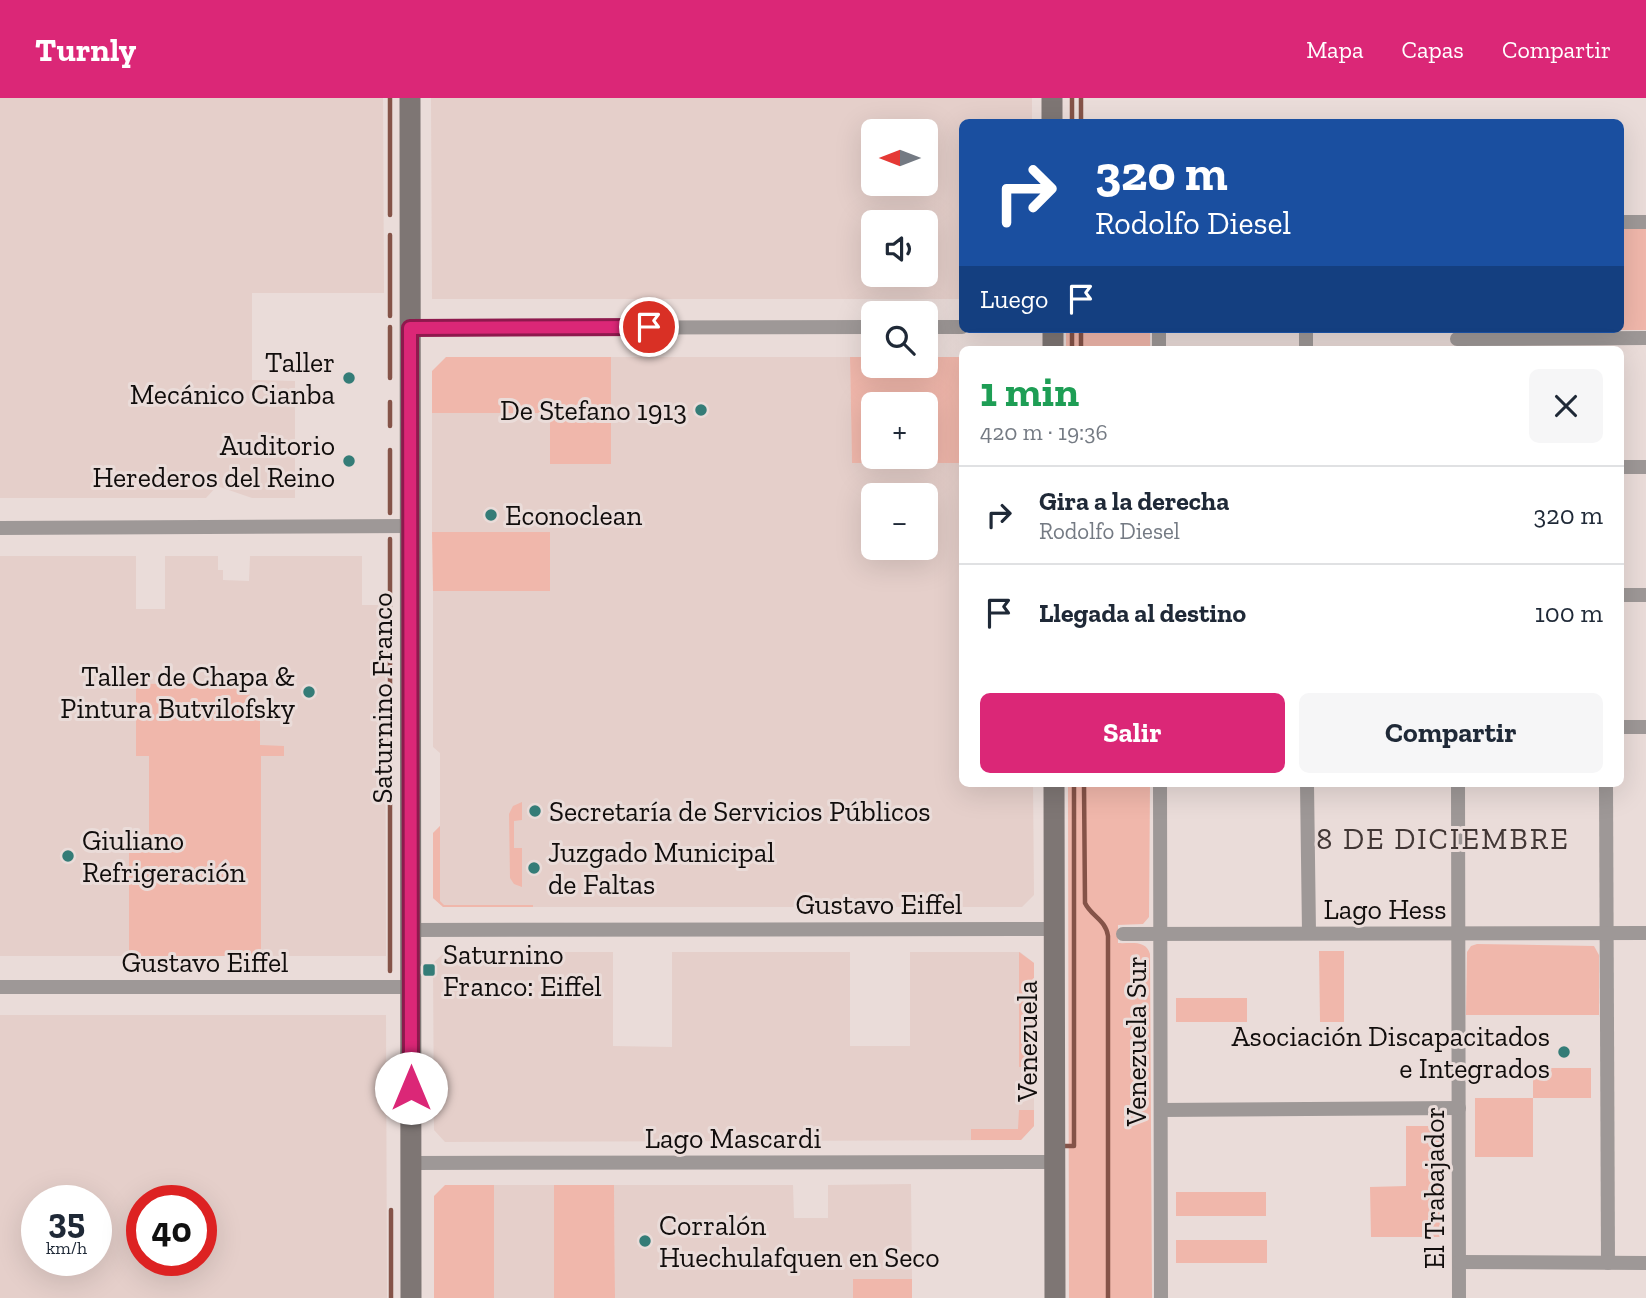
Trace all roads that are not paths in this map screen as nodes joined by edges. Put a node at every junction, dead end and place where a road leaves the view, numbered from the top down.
1 (410, 98) edge
2 (1052, 98) edge
3 (1052, 119) edge
4 (1624, 222) edge
5 (1646, 222) edge
6 (861, 327) edge
7 (938, 327) edge
8 (959, 327) edge
9 (410, 328) junction
10 (1646, 338) edge
11 (1457, 339) edge
12 (1624, 467) edge
13 (1646, 467) edge
14 (410, 526) junction
15 (0, 528) edge
16 (1624, 595) edge
17 (1646, 595) edge
18 (1624, 727) edge
19 (1646, 727) edge
20 (1054, 787) edge
21 (1160, 787) edge
22 (1307, 787) edge
23 (1458, 787) edge
24 (1606, 787) edge
25 (1054, 929) junction
26 (410, 930) junction
27 (1309, 933) junction
28 (1458, 933) junction
29 (1606, 933) junction
30 (1646, 933) edge
31 (1123, 934) dead end
32 (1160, 934) junction
33 (0, 987) edge
34 (411, 987) junction
35 (1459, 1108) junction
36 (1161, 1110) junction
37 (1055, 1162) junction
38 (411, 1163) junction
39 (1459, 1262) junction
40 (1608, 1263) junction
41 (1646, 1263) edge
42 (411, 1298) edge
43 (1055, 1298) edge
44 (1161, 1298) edge
45 (1459, 1298) edge

1 - 9 street, Saturnino Franco
2 - 3 street
4 - 5 street
6 - 9 street
7 - 8 street
9 - 14 street, Saturnino Franco
10 - 11 street
12 - 13 street
14 - 15 street
14 - 26 street, Saturnino Franco
16 - 17 street
18 - 19 street
20 - 25 street, Venezuela
21 - 32 street, Venezuela Sur
22 - 27 street
23 - 28 street, El Trabajador
24 - 29 street
25 - 26 street, Gustavo Eiffel
25 - 37 street, Venezuela
26 - 34 street, Saturnino Franco
27 - 28 street, Lago Hess
27 - 32 street, Lago Hess
28 - 29 street, Lago Hess
28 - 35 street, El Trabajador
29 - 30 street, Lago Hess
29 - 40 street
31 - 32 street, Lago Hess
32 - 36 street, Venezuela Sur
33 - 34 street, Gustavo Eiffel
34 - 38 street, Saturnino Franco
35 - 36 street
35 - 39 street, El Trabajador
36 - 44 street, Venezuela Sur
37 - 38 street, Lago Mascardi
37 - 43 street, Venezuela
38 - 42 street, Saturnino Franco
39 - 40 street
39 - 45 street, El Trabajador
40 - 41 street

